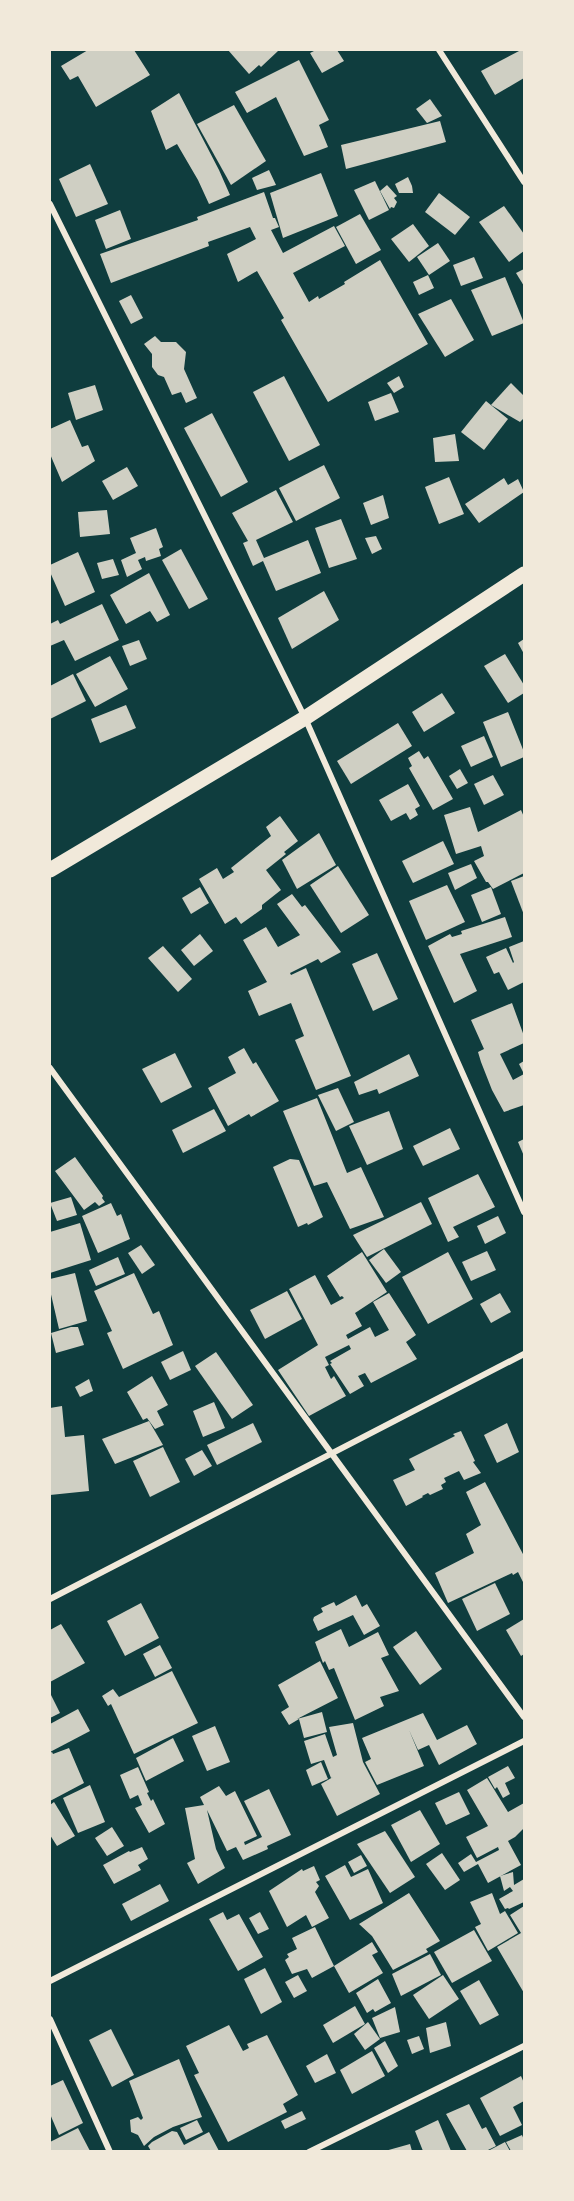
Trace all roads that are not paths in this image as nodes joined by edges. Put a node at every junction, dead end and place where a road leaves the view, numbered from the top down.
1 (439, 50) edge
2 (525, 182) edge
3 (50, 204) edge
4 (525, 574) edge
5 (305, 718) junction
6 (50, 870) edge
7 (50, 1068) edge
8 (525, 1212) edge
9 (525, 1354) edge
10 (333, 1453) junction
11 (50, 1599) edge
12 (525, 1717) edge
13 (525, 1741) edge
14 (50, 1981) edge
15 (50, 2019) edge
16 (525, 2046) edge
17 (110, 2151) edge
18 (309, 2151) edge

1 - 2 street
3 - 5 street
4 - 5 main road
5 - 6 main road
5 - 8 street
7 - 10 street
9 - 10 street
10 - 11 street
10 - 12 street
13 - 14 street
15 - 17 street
16 - 18 street

